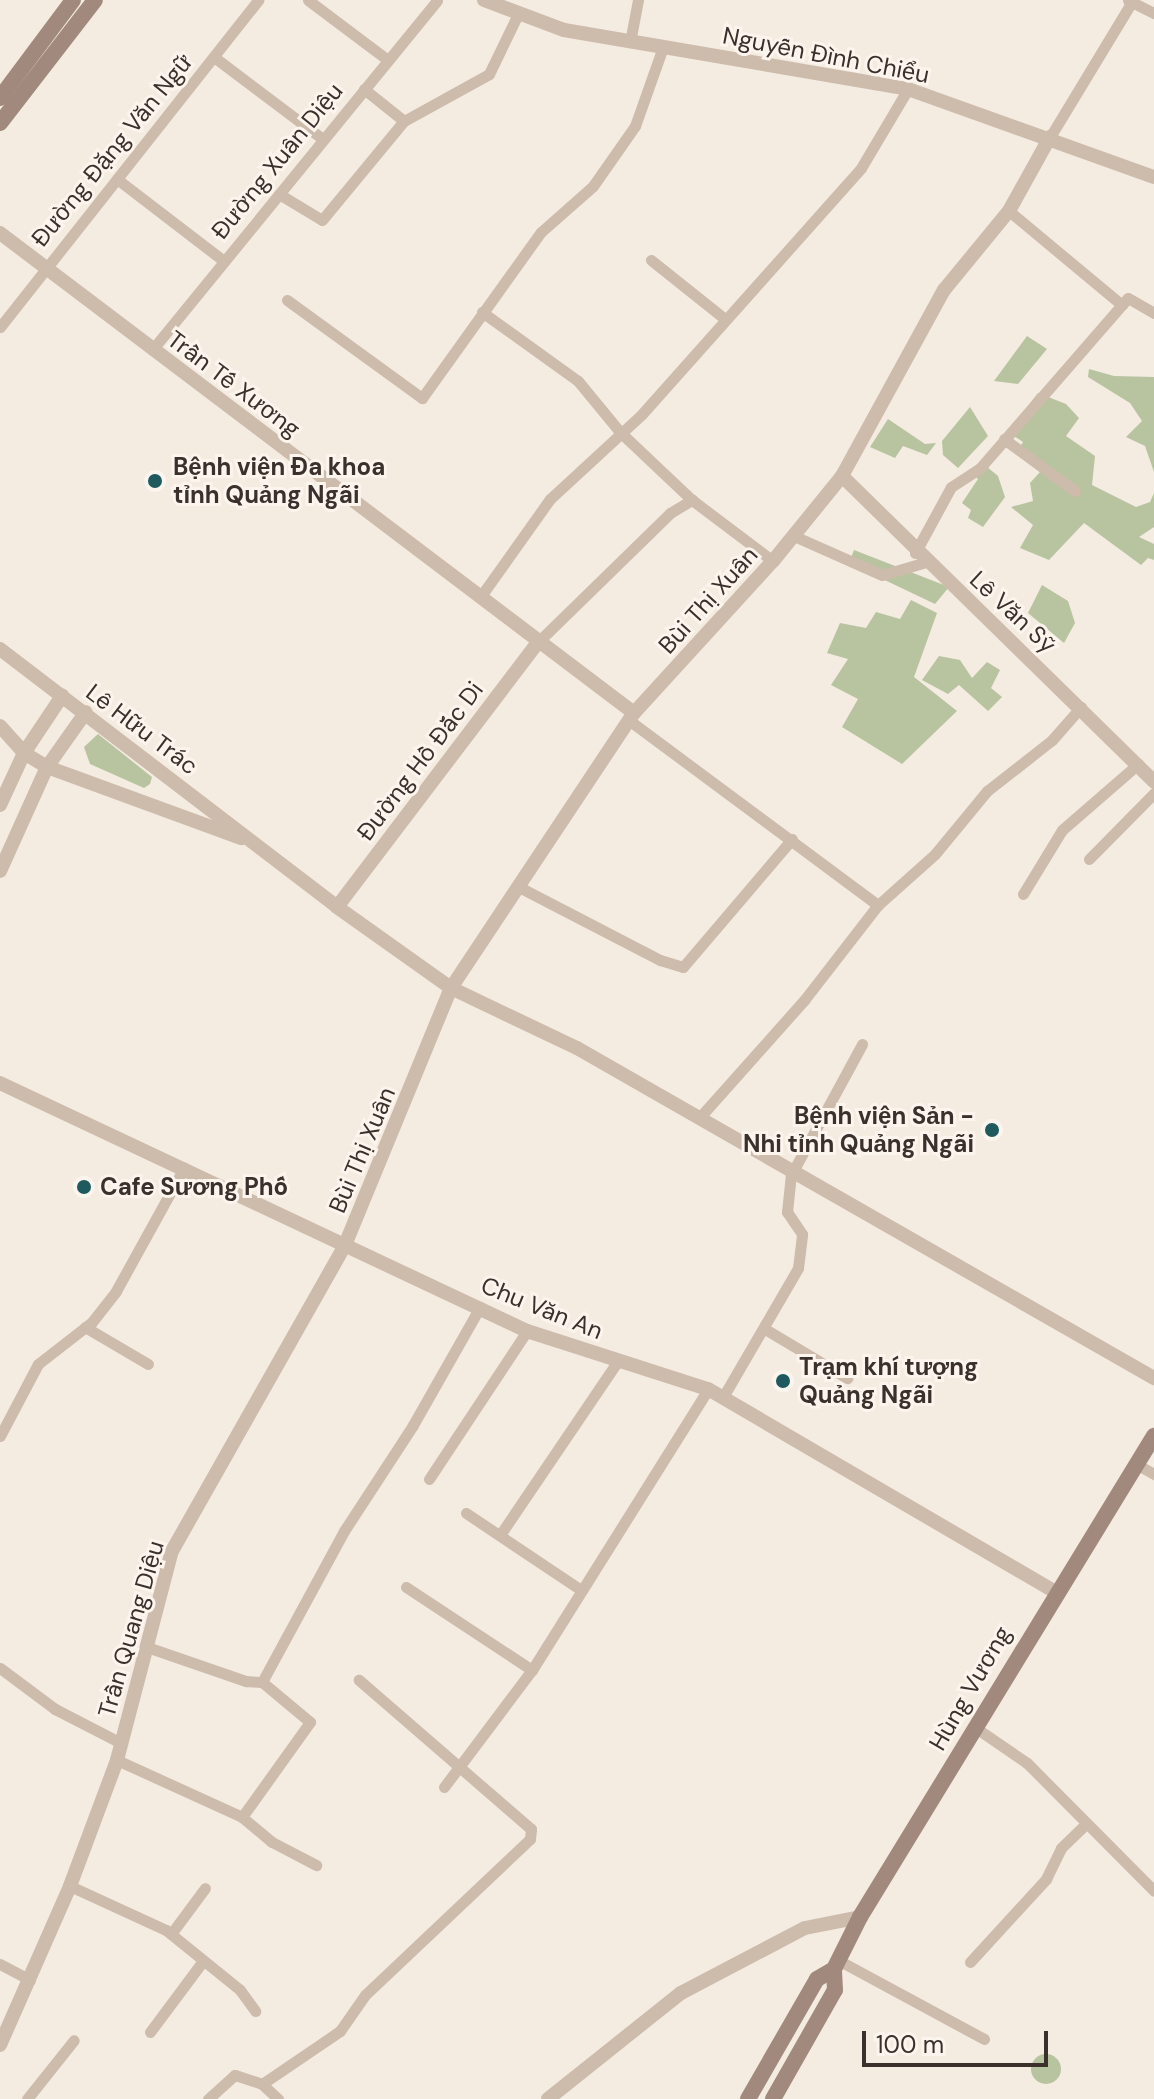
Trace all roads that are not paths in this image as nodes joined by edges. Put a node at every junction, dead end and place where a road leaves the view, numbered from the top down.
1 (73, 0) edge
2 (95, 0) edge
3 (258, 0) edge
4 (308, 0) edge
5 (437, 0) edge
6 (484, 0) edge
7 (638, 0) edge
8 (1130, 1) edge
9 (1154, 13) edge
10 (517, 16) junction
11 (630, 42) junction
12 (663, 47) junction
13 (214, 57) junction
14 (388, 60) junction
15 (364, 89) junction
16 (908, 89) junction
17 (0, 98) edge
18 (404, 121) junction
19 (0, 123) edge
20 (1050, 137) junction
21 (323, 139) junction
22 (1154, 177) edge
23 (117, 179) junction
24 (279, 194) junction
25 (1009, 211) junction
26 (0, 233) edge
27 (651, 260) dead end
28 (224, 261) junction
29 (47, 267) junction
30 (287, 300) dead end
31 (1122, 305) junction
32 (482, 312) junction
33 (1154, 313) edge
34 (725, 319) junction
35 (0, 327) edge
36 (152, 350) junction
37 (620, 432) junction
38 (1004, 439) junction
39 (842, 476) junction
40 (1075, 491) dead end
41 (692, 500) junction
42 (794, 536) junction
43 (921, 558) junction
44 (773, 561) junction
45 (481, 596) junction
46 (538, 642) junction
47 (0, 649) edge
48 (62, 696) junction
49 (1081, 707) junction
50 (86, 712) junction
51 (632, 717) junction
52 (0, 726) edge
53 (24, 753) junction
54 (1138, 764) junction
55 (47, 767) junction
56 (1154, 782) edge
57 (1154, 793) edge
58 (0, 805) edge
59 (792, 839) junction
60 (256, 844) junction
61 (1089, 859) dead end
62 (0, 871) edge
63 (519, 887) junction
64 (1023, 894) dead end
65 (878, 905) junction
66 (337, 907) junction
67 (451, 988) junction
68 (862, 1044) dead end
69 (0, 1083) edge
70 (700, 1117) junction
71 (184, 1168) junction
72 (791, 1175) junction
73 (345, 1245) junction
74 (480, 1307) junction
75 (85, 1327) junction
76 (765, 1329) junction
77 (527, 1331) junction
78 (618, 1361) junction
79 (148, 1364) dead end
80 (847, 1378) dead end
81 (1154, 1378) edge
82 (708, 1389) junction
83 (723, 1397) junction
84 (0, 1436) edge
85 (1154, 1436) edge
86 (1136, 1464) junction
87 (1154, 1474) edge
88 (429, 1479) dead end
89 (466, 1513) dead end
90 (500, 1535) junction
91 (406, 1587) dead end
92 (581, 1590) junction
93 (1055, 1592) junction
94 (147, 1647) junction
95 (0, 1668) edge
96 (532, 1670) junction
97 (359, 1680) dead end
98 (262, 1682) junction
99 (976, 1728) junction
100 (121, 1743) junction
101 (117, 1760) junction
102 (460, 1768) junction
103 (444, 1787) dead end
104 (242, 1817) junction
105 (1085, 1825) junction
106 (316, 1865) dead end
107 (70, 1886) junction
108 (205, 1888) dead end
109 (1154, 1891) edge
110 (860, 1917) junction
111 (171, 1934) junction
112 (203, 1961) junction
113 (970, 1962) dead end
114 (0, 1964) edge
115 (836, 1964) junction
116 (30, 1980) junction
117 (255, 2011) dead end
118 (150, 2032) dead end
119 (984, 2039) dead end
120 (74, 2040) dead end
121 (0, 2045) edge
122 (767, 2066) junction
123 (785, 2077) junction
124 (262, 2084) junction
125 (27, 2099) edge
126 (208, 2099) edge
127 (278, 2099) edge
128 (548, 2099) edge
129 (748, 2099) edge
130 (773, 2099) edge

1 - 17 main road
2 - 19 main road
3 - 13 street, Đường Đặng Văn Ngữ
4 - 14 street
5 - 14 street, Đường Xuân Diệu
6 - 10 street, Nguyễn Đình Chiểu
7 - 11 street
8 - 9 street
8 - 20 street, Bùi Thị Xuân
10 - 11 street, Nguyễn Đình Chiểu
10 - 18 street
11 - 12 street, Nguyễn Đình Chiểu
12 - 16 street, Nguyễn Đình Chiểu
12 - 32 street
13 - 21 street
13 - 23 street, Đường Đặng Văn Ngữ
14 - 15 street, Đường Xuân Diệu
15 - 18 street
15 - 21 street, Đường Xuân Diệu
16 - 20 street, Nguyễn Đình Chiểu
16 - 34 street
18 - 24 street
20 - 22 street, Nguyễn Đình Chiểu
20 - 25 street, Bùi Thị Xuân
21 - 24 street, Đường Xuân Diệu
23 - 28 street
23 - 29 street, Đường Đặng Văn Ngữ
24 - 28 street, Đường Xuân Diệu
25 - 31 street
25 - 39 street, Bùi Thị Xuân
26 - 29 street, Trần Tế Xương
27 - 34 street
28 - 36 street, Đường Xuân Diệu
29 - 35 street, Đường Đặng Văn Ngữ
29 - 36 street, Trần Tế Xương
30 - 32 street
31 - 33 street
31 - 38 street
32 - 37 street
34 - 37 street
36 - 45 street, Trần Tế Xương
37 - 41 street
37 - 45 street
38 - 40 street
38 - 43 street
39 - 42 street, Bùi Thị Xuân
39 - 43 street, Lê Văn Sỹ
41 - 44 street
41 - 46 street
42 - 43 street
42 - 44 street, Bùi Thị Xuân
43 - 49 street, Lê Văn Sỹ
44 - 51 street, Bùi Thị Xuân
45 - 46 street, Trần Tế Xương
46 - 51 street, Trần Tế Xương
46 - 66 street, Đường Hồ Đắc Di
47 - 48 street, Lê Hữu Trác
48 - 50 street, Lê Hữu Trác
48 - 53 street
49 - 54 street, Lê Văn Sỹ
49 - 65 street
50 - 55 street
50 - 60 street, Lê Hữu Trác
51 - 59 street
51 - 63 street, Bùi Thị Xuân
52 - 53 street, Lê Hữu Trác
53 - 55 street, Lê Hữu Trác
53 - 58 street
54 - 56 street, Lê Văn Sỹ
54 - 64 street
55 - 60 street, Lê Hữu Trác
55 - 62 street
57 - 61 street
59 - 63 street
59 - 65 street
60 - 66 street, Lê Hữu Trác
63 - 67 street, Bùi Thị Xuân
65 - 70 street
66 - 67 street, Lê Hữu Trác
67 - 70 street, Lê Hữu Trác
67 - 73 street, Bùi Thị Xuân
68 - 72 street
69 - 71 street, Chu Văn An
70 - 72 street, Lê Hữu Trác
71 - 73 street, Chu Văn An
71 - 75 street
72 - 76 street
72 - 81 street, Lê Hữu Trác
73 - 74 street, Chu Văn An
73 - 94 street, Trần Quang Diệu
74 - 77 street, Chu Văn An
74 - 98 street
75 - 79 street
75 - 84 street
76 - 80 street
76 - 83 street
77 - 78 street, Chu Văn An
77 - 88 street
78 - 82 street, Chu Văn An
78 - 90 street
82 - 83 street, Chu Văn An
82 - 92 street
83 - 93 street, Chu Văn An
85 - 86 main road, Hùng Vương
86 - 87 street
86 - 93 main road, Hùng Vương
89 - 90 street
90 - 92 street
91 - 96 street
92 - 96 street
93 - 99 main road, Hùng Vương
94 - 98 street
94 - 100 street, Trần Quang Diệu
95 - 100 street
96 - 102 street
97 - 102 street
98 - 104 street
99 - 105 street
99 - 110 main road, Hùng Vương
100 - 101 street, Trần Quang Diệu
101 - 104 street
101 - 107 street, Trần Quang Diệu
102 - 103 street
102 - 124 street
104 - 106 street
105 - 109 street
105 - 113 street
107 - 111 street
107 - 116 street, Trần Quang Diệu
108 - 111 street
110 - 115 main road, Hùng Vương
110 - 128 street
111 - 112 street
112 - 117 street
112 - 118 street
114 - 116 street
115 - 119 street
115 - 122 main road, Hùng Vương
115 - 123 main road, Hùng Vương
116 - 121 street, Trần Quang Diệu
120 - 125 street
122 - 123 main road
122 - 129 main road, Hùng Vương
123 - 130 main road, Hùng Vương
124 - 126 street
124 - 127 street

